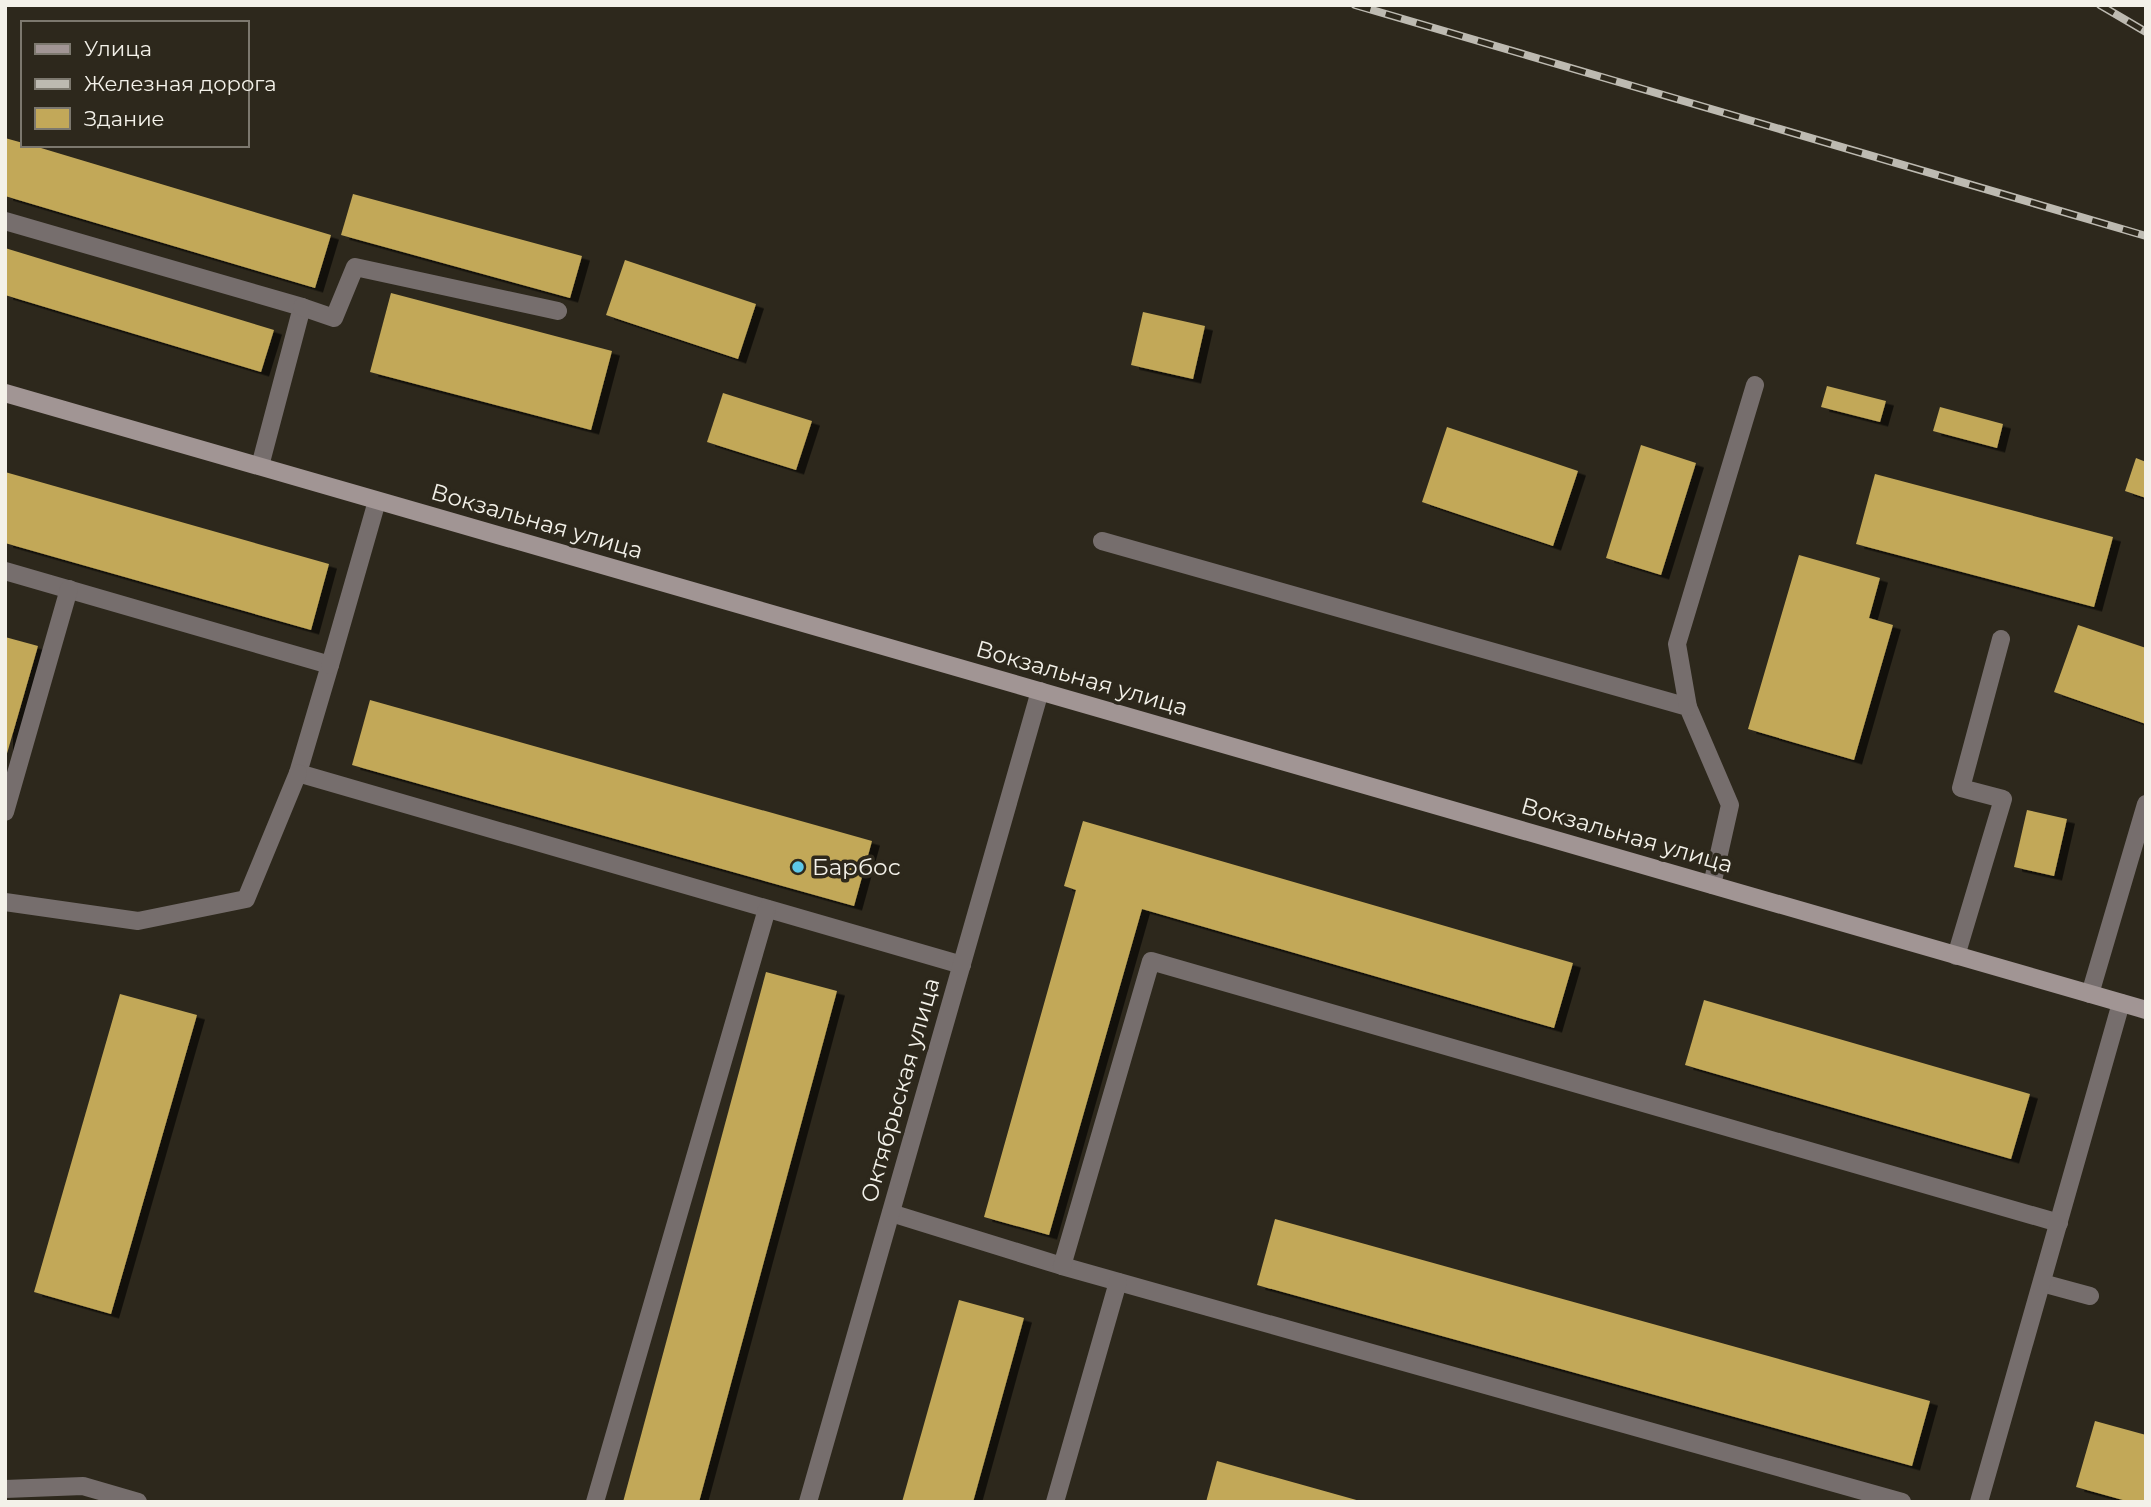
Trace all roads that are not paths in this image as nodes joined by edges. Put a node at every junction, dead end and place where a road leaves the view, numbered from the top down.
1 (5, 221) edge
2 (302, 307) junction
3 (558, 312) dead end
4 (1755, 385) dead end
5 (5, 393) edge
6 (260, 466) junction
7 (377, 500) junction
8 (1102, 541) dead end
9 (5, 571) edge
10 (69, 589) junction
11 (2001, 639) dead end
12 (330, 665) junction
13 (1040, 691) junction
14 (1688, 708) junction
15 (298, 773) junction
16 (2146, 804) edge
17 (5, 812) edge
18 (1712, 885) junction
19 (5, 902) edge
20 (767, 909) junction
21 (1956, 956) junction
22 (962, 965) junction
23 (2090, 994) junction
24 (2121, 1003) junction
25 (2146, 1010) edge
26 (891, 1213) junction
27 (2059, 1223) junction
28 (1062, 1266) junction
29 (1118, 1282) junction
30 (2042, 1283) junction
31 (2090, 1296) dead end
32 (5, 1489) edge
33 (138, 1502) edge
34 (595, 1502) edge
35 (808, 1502) edge
36 (1055, 1502) edge
37 (1902, 1502) edge
38 (1979, 1502) edge

1 - 2 street
2 - 3 street
2 - 6 street
4 - 14 street
5 - 6 main road, Вокзальная улица
6 - 7 main road, Вокзальная улица
7 - 12 street
7 - 13 main road, Вокзальная улица
8 - 14 street
9 - 10 street
10 - 12 street
10 - 17 street
11 - 21 street
12 - 15 street
13 - 18 main road, Вокзальная улица
13 - 22 street, Октябрьская улица
14 - 18 street
15 - 19 street
15 - 20 street
16 - 23 street
18 - 21 main road, Вокзальная улица
20 - 22 street
20 - 34 street
21 - 23 main road, Вокзальная улица
22 - 26 street, Октябрьская улица
23 - 24 main road, Вокзальная улица
24 - 25 main road, Вокзальная улица
24 - 27 street
26 - 28 street
26 - 35 street, Октябрьская улица
27 - 28 street
27 - 30 street
28 - 29 street
29 - 36 street
29 - 37 street
30 - 31 street
30 - 38 street
32 - 33 street

